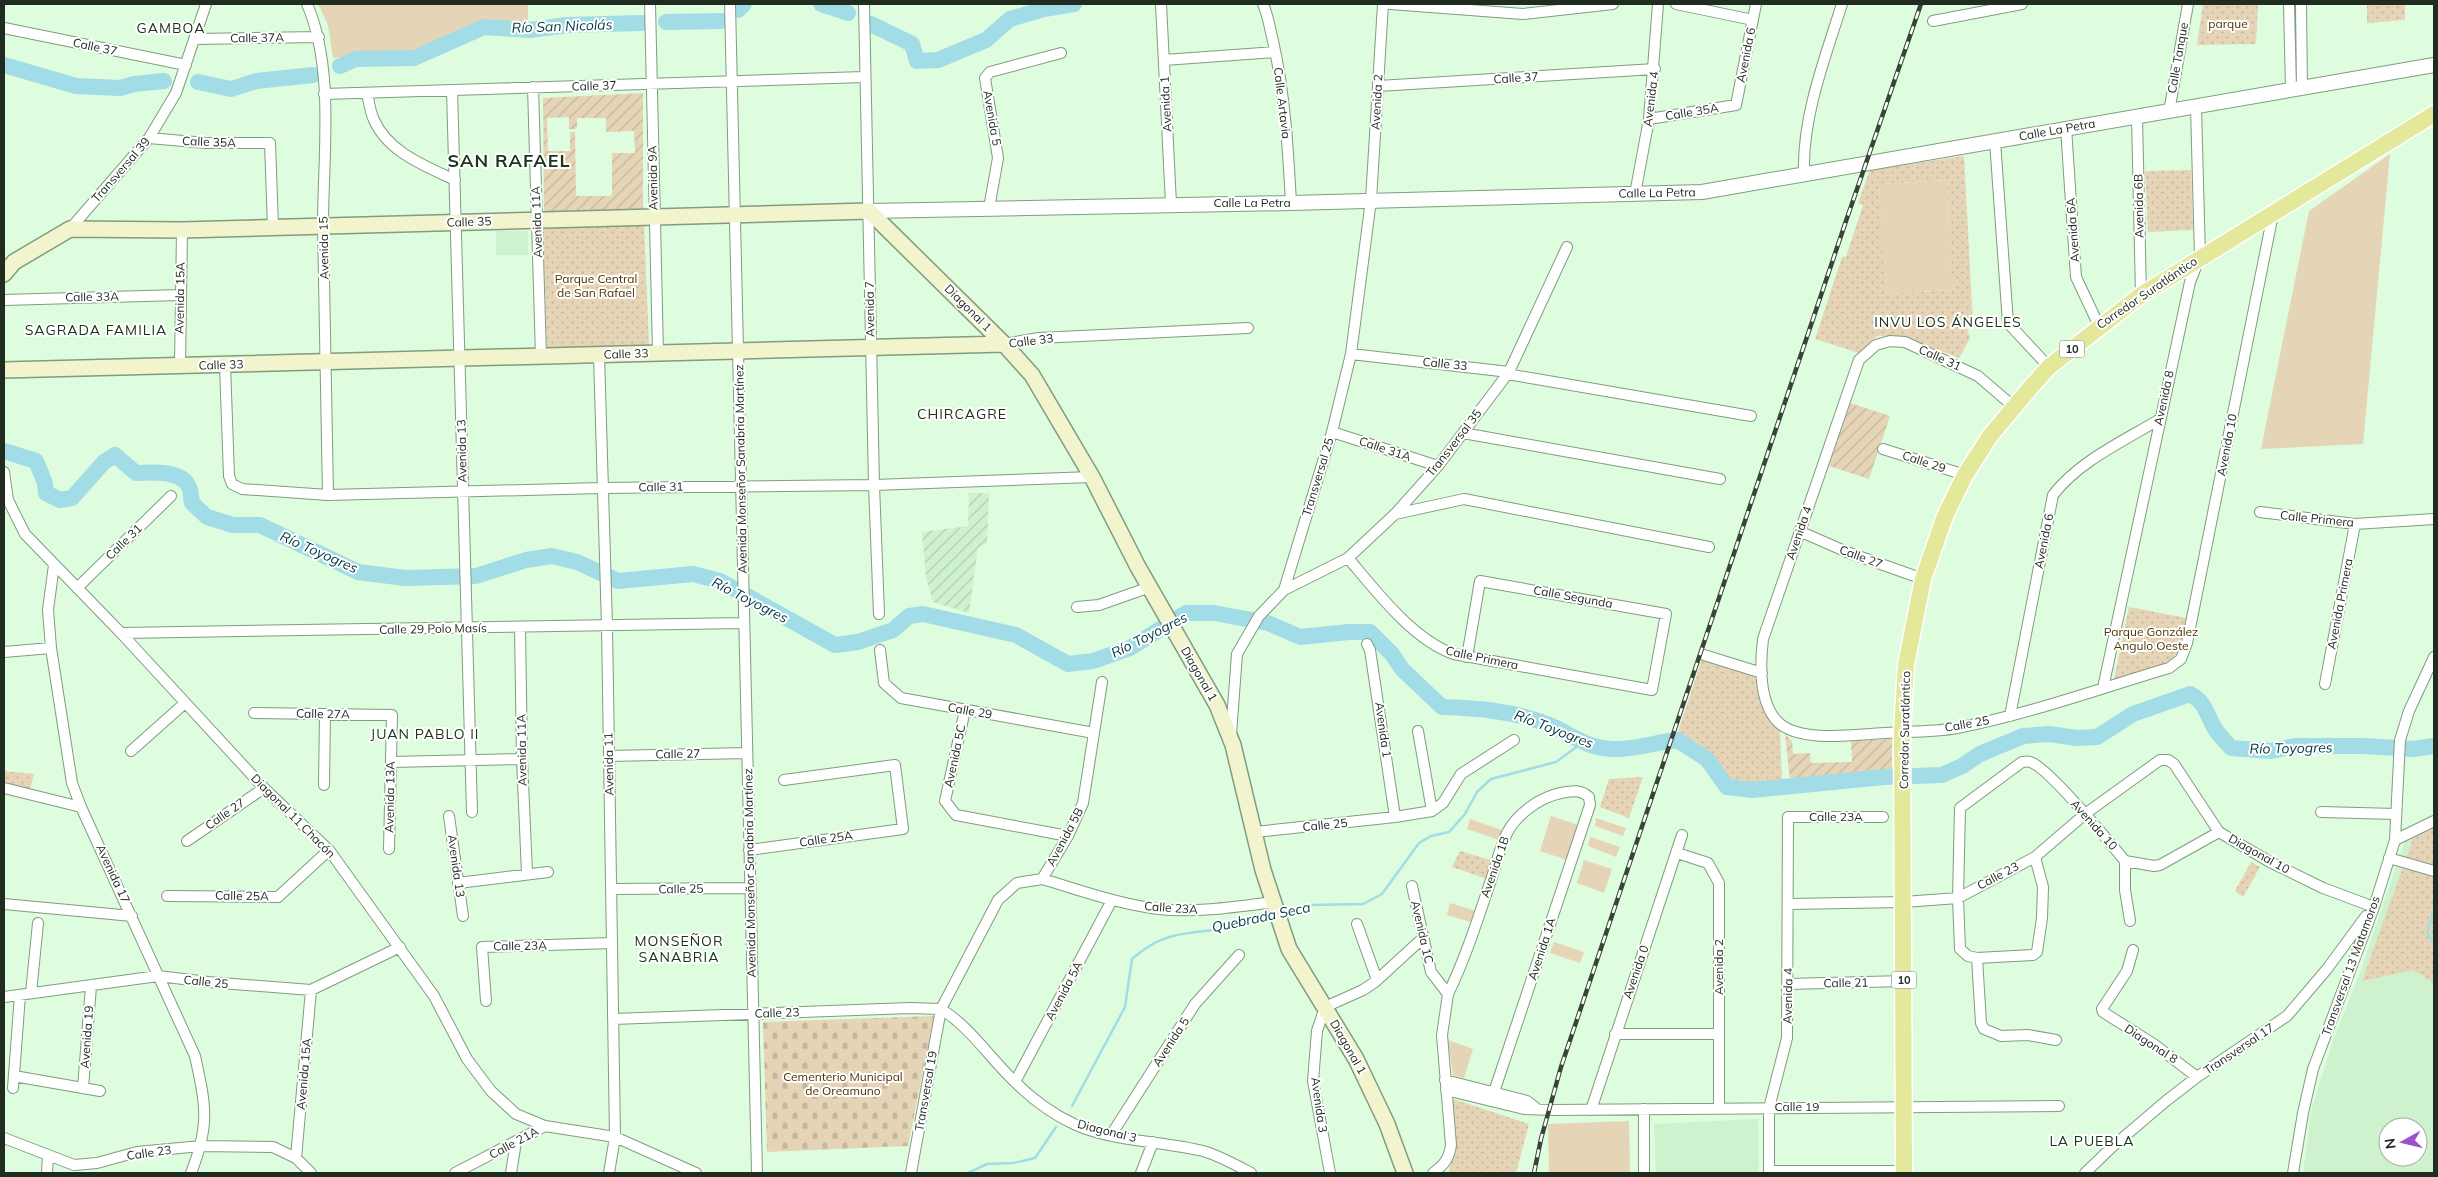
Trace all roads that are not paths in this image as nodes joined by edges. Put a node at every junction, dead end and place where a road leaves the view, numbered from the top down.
1 (206, 4) edge
2 (307, 4) edge
3 (650, 4) edge
4 (730, 4) edge
5 (864, 4) edge
6 (1161, 4) edge
7 (1263, 4) edge
8 (1383, 4) edge
9 (1390, 4) edge
10 (1614, 4) edge
11 (1658, 4) edge
12 (1676, 4) edge
13 (1756, 4) edge
14 (1842, 4) edge
15 (2022, 4) edge
16 (2188, 4) edge
17 (2290, 4) edge
18 (2300, 4) edge
19 (1483, 8) edge
20 (1752, 20) junction
21 (1933, 21) dead end
22 (4, 28) edge
23 (319, 36) junction
24 (195, 39) junction
25 (1275, 52) junction
26 (1061, 53) dead end
27 (1164, 60) junction
28 (2434, 65) edge
29 (186, 66) junction
30 (1654, 69) junction
31 (864, 77) junction
32 (732, 81) junction
33 (650, 84) junction
34 (1378, 86) junction
35 (533, 88) junction
36 (2297, 89) junction
37 (452, 90) junction
38 (367, 93) junction
39 (324, 94) junction
40 (1736, 105) joint
41 (2196, 107) junction
42 (2169, 112) junction
43 (2434, 114) edge
44 (2137, 117) junction
45 (1649, 119) junction
46 (2066, 128) junction
47 (149, 138) junction
48 (1995, 141) junction
49 (1804, 174) junction
50 (455, 180) junction
51 (1635, 194) junction
52 (1371, 200) junction
53 (1291, 203) junction
54 (1171, 204) junction
55 (989, 208) junction
56 (869, 211) junction
57 (735, 214) junction
58 (2273, 214) junction
59 (654, 216) junction
60 (537, 220) junction
61 (456, 223) junction
62 (323, 226) junction
63 (274, 227) junction
64 (70, 229) junction
65 (182, 230) junction
66 (1567, 247) dead end
67 (2200, 257) junction
68 (4, 274) edge
69 (180, 295) junction
70 (2141, 295) junction
71 (4, 300) edge
72 (2099, 326) junction
73 (1248, 328) dead end
74 (1004, 344) junction
75 (871, 347) junction
76 (738, 351) junction
77 (658, 353) junction
78 (1351, 354) junction
79 (599, 355) junction
80 (541, 356) junction
81 (459, 358) junction
82 (1859, 360) joint
83 (326, 362) junction
84 (225, 365) junction
85 (180, 366) junction
86 (2049, 367) junction
87 (4, 370) edge
88 (1508, 373) junction
89 (2014, 408) junction
90 (1751, 416) dead end
91 (2160, 419) junction
92 (1332, 432) junction
93 (1463, 433) junction
94 (1883, 449) dead end
95 (1438, 466) junction
96 (4, 472) edge
97 (1965, 475) junction
98 (1092, 478) junction
99 (1720, 479) dead end
100 (874, 485) junction
101 (741, 486) junction
102 (601, 488) junction
103 (463, 493) junction
104 (328, 495) junction
105 (171, 496) dead end
106 (2260, 512) dead end
107 (1395, 514) junction
108 (2434, 519) edge
109 (2355, 524) junction
110 (1799, 531) junction
111 (1709, 547) dead end
112 (1348, 558) junction
113 (54, 565) junction
114 (1923, 580) junction
115 (78, 588) junction
116 (1150, 588) junction
117 (1284, 590) junction
118 (1077, 607) dead end
119 (879, 614) dead end
120 (744, 623) junction
121 (607, 626) junction
122 (466, 628) junction
123 (520, 628) junction
124 (121, 633) junction
125 (1367, 644) dead end
126 (51, 648) junction
127 (880, 650) dead end
128 (4, 652) edge
129 (1704, 655) dead end
130 (1467, 657) junction
131 (2434, 657) edge
132 (2169, 668) joint
133 (1762, 673) junction
134 (1102, 682) dead end
135 (2325, 684) dead end
136 (2104, 688) junction
137 (1652, 690) joint
138 (185, 703) junction
139 (1767, 709) joint
140 (965, 710) junction
141 (254, 713) dead end
142 (325, 714) junction
143 (392, 715) joint
144 (2010, 716) junction
145 (1418, 731) dead end
146 (1902, 731) junction
147 (1094, 733) junction
148 (1231, 738) junction
149 (1514, 740) dead end
150 (131, 751) dead end
151 (748, 753) junction
152 (609, 756) junction
153 (522, 759) junction
154 (469, 760) junction
155 (391, 762) junction
156 (2174, 764) joint
157 (784, 780) dead end
158 (324, 785) dead end
159 (4, 788) edge
160 (264, 788) junction
161 (1589, 797) joint
162 (81, 807) junction
163 (1432, 811) junction
164 (472, 812) dead end
165 (2320, 812) dead end
166 (2085, 814) junction
167 (2396, 814) junction
168 (449, 816) dead end
169 (1788, 817) joint
170 (1883, 817) dead end
171 (1395, 818) junction
172 (2434, 821) edge
173 (1255, 832) junction
174 (2219, 832) junction
175 (1682, 835) dead end
176 (1068, 836) junction
177 (2394, 840) junction
178 (187, 841) dead end
179 (389, 849) dead end
180 (329, 850) junction
181 (749, 850) junction
182 (1677, 853) junction
183 (2035, 857) junction
184 (2389, 858) junction
185 (2126, 861) junction
186 (2434, 871) edge
187 (548, 872) dead end
188 (527, 873) junction
189 (1042, 879) junction
190 (458, 883) junction
191 (1412, 886) dead end
192 (750, 888) junction
193 (611, 890) junction
194 (167, 896) dead end
195 (1958, 898) junction
196 (1112, 900) junction
197 (1904, 902) junction
198 (4, 904) edge
199 (1273, 904) junction
200 (1789, 904) junction
201 (2374, 907) junction
202 (132, 916) junction
203 (462, 916) dead end
204 (2130, 921) dead end
205 (38, 923) dead end
206 (1357, 924) dead end
207 (1424, 937) junction
208 (612, 943) junction
209 (400, 947) junction
210 (2133, 950) dead end
211 (1239, 955) dead end
212 (1977, 958) junction
213 (158, 976) junction
214 (1377, 980) junction
215 (1904, 981) junction
216 (1788, 984) junction
217 (91, 986) junction
218 (311, 990) junction
219 (25, 994) junction
220 (1448, 994) junction
221 (4, 997) edge
222 (486, 1001) dead end
223 (1325, 1007) junction
224 (941, 1009) junction
225 (753, 1014) junction
226 (613, 1019) junction
227 (1616, 1034) junction
228 (1719, 1034) junction
229 (2056, 1040) dead end
230 (14, 1076) junction
231 (2197, 1077) junction
232 (1015, 1082) junction
233 (1446, 1085) junction
234 (13, 1088) dead end
235 (83, 1088) junction
236 (100, 1091) dead end
237 (1492, 1097) junction
238 (2059, 1106) dead end
239 (1904, 1107) junction
240 (1719, 1108) junction
241 (1769, 1108) junction
242 (1644, 1109) junction
243 (1591, 1110) junction
244 (545, 1126) junction
245 (1111, 1135) junction
246 (615, 1137) junction
247 (4, 1138) edge
248 (516, 1142) junction
249 (1153, 1142) junction
250 (202, 1146) junction
251 (48, 1154) junction
252 (296, 1158) junction
253 (97, 1168) edge
254 (1769, 1172) edge
255 (1904, 1172) edge
256 (47, 1173) edge
257 (191, 1173) edge
258 (311, 1173) edge
259 (455, 1173) edge
260 (511, 1173) edge
261 (609, 1173) edge
262 (696, 1173) edge
263 (757, 1173) edge
264 (911, 1173) edge
265 (1140, 1173) edge
266 (1251, 1173) edge
267 (1330, 1173) edge
268 (1405, 1173) edge
269 (1433, 1173) edge
270 (1644, 1173) edge
271 (2085, 1173) edge
272 (2293, 1173) edge

1 - 24 street, Transversal 39
2 - 23 street, Avenida 15
3 - 33 street, Avenida 9A
4 - 32 street, Avenida Monseñor Sanabria Martínez
5 - 31 street, Avenida 7
6 - 27 street, Avenida 1
7 - 25 street, Calle Artavia
8 - 34 street, Avenida 2
9 - 19 street
10 - 19 street
11 - 30 street, Avenida 4
12 - 20 street
13 - 20 street, Avenida 6
14 - 49 street
15 - 21 street
16 - 42 street, Calle Tanque
17 - 36 street
18 - 36 street
20 - 40 street, Avenida 6
22 - 29 street, Calle 37
23 - 24 street, Calle 37A
23 - 39 street, Avenida 15
24 - 29 street, Transversal 39
25 - 27 street
25 - 53 street, Calle Artavia
26 - 55 street, Avenida 5
27 - 54 street, Avenida 1
28 - 36 street, Calle La Petra
29 - 47 street, Transversal 39
30 - 34 street, Calle 37
30 - 45 street, Avenida 4
31 - 32 street, Calle 37
31 - 56 street, Avenida 7
32 - 33 street, Calle 37
32 - 57 street, Avenida Monseñor Sanabria Martínez
33 - 35 street, Calle 37
33 - 59 street, Avenida 9A
34 - 52 street, Avenida 2
35 - 37 street, Calle 37
35 - 60 street, Avenida 11A
36 - 41 street, Calle La Petra
37 - 38 street, Calle 37
37 - 50 street, Avenida 13
38 - 39 street, Calle 37
38 - 50 street
39 - 62 street, Avenida 15
40 - 45 street, Calle 35A
41 - 42 street, Calle La Petra
41 - 67 street, Avenida 8
42 - 44 street, Calle La Petra
43 - 58 main road, Corredor Suratlántico / 10
44 - 46 street, Calle La Petra
44 - 70 street, Avenida 6B
45 - 51 street, Avenida 4
46 - 48 street, Calle La Petra
46 - 72 street, Avenida 6A
47 - 63 street, Calle 35A
47 - 64 street, Transversal 39
48 - 49 street, Calle La Petra
48 - 86 street
49 - 51 street, Calle La Petra
50 - 61 street, Avenida 13
51 - 52 street, Calle La Petra
52 - 53 street, Calle La Petra
52 - 78 street, Transversal 25
53 - 54 street, Calle La Petra
54 - 55 street, Calle La Petra
55 - 56 street, Calle La Petra
56 - 57 main road, Calle 35
56 - 74 main road, Diagonal 1
56 - 75 street, Avenida 7
57 - 59 main road, Calle 35
57 - 76 street, Avenida Monseñor Sanabria Martínez
58 - 67 main road, Corredor Suratlántico / 10
58 - 132 street, Avenida 10
59 - 60 main road, Calle 35
59 - 77 street, Avenida 9A
60 - 61 main road, Calle 35
60 - 80 street, Avenida 11A
61 - 62 main road, Calle 35
61 - 81 street, Avenida 13
62 - 63 main road, Calle 35
62 - 83 street, Avenida 15
63 - 65 main road, Calle 35
64 - 65 main road, Calle 35
64 - 68 main road, Transversal 39
65 - 69 street, Avenida 15A
66 - 88 street, Transversal 35
67 - 70 main road, Corredor Suratlántico / 10
67 - 91 street, Avenida 8
69 - 71 street, Calle 33A
69 - 85 street, Avenida 15A
70 - 72 main road, Corredor Suratlántico / 10
72 - 86 main road, Corredor Suratlántico / 10
73 - 74 street, Calle 33
74 - 75 main road, Calle 33
74 - 98 main road, Diagonal 1
75 - 76 main road, Calle 33
75 - 100 street, Avenida 7
76 - 77 main road, Calle 33
76 - 101 street, Avenida Monseñor Sanabria Martínez
77 - 79 main road, Calle 33
78 - 88 street, Calle 33
78 - 92 street, Transversal 25
79 - 80 main road, Calle 33
79 - 102 street, Avenida 11
80 - 81 main road, Calle 33
81 - 83 main road, Calle 33
81 - 103 street, Avenida 13
82 - 89 street, Calle 31
82 - 110 street, Avenida 4
83 - 84 main road, Calle 33
83 - 104 street, Avenida 15
84 - 85 main road, Calle 33
84 - 104 street, Calle 31
85 - 87 main road, Calle 33
86 - 89 main road, Corredor Suratlántico / 10
88 - 90 street, Calle 33
88 - 93 street, Transversal 35
89 - 97 main road, Corredor Suratlántico / 10
91 - 136 street, Avenida 8
91 - 144 street, Avenida 6
92 - 95 street, Calle 31A
92 - 117 street, Transversal 25
93 - 95 street, Transversal 35
93 - 99 street
94 - 97 street, Calle 29
95 - 107 street, Transversal 35
96 - 113 street, Diagonal 11 Chacón
97 - 114 main road, Corredor Suratlántico / 10
98 - 100 street, Calle 31
98 - 116 main road, Diagonal 1
100 - 101 street, Calle 31
100 - 119 street, Avenida 7
101 - 102 street, Calle 31
101 - 120 street, Avenida Monseñor Sanabria Martínez
102 - 103 street, Calle 31
102 - 121 street, Avenida 11
103 - 104 street, Calle 31
103 - 122 street, Avenida 13
105 - 115 street, Calle 31
106 - 109 street, Calle Primera
107 - 111 street
107 - 112 street, Transversal 35
108 - 109 street, Calle Primera
109 - 135 street, Avenida Primera
110 - 114 street, Calle 27
110 - 133 street, Avenida 4
112 - 117 street, Transversal 35
112 - 130 street, Calle Primera
113 - 115 street, Diagonal 11 Chacón
113 - 126 street, Avenida 17
114 - 146 main road, Corredor Suratlántico / 10
115 - 124 street, Diagonal 11 Chacón
116 - 118 street
116 - 148 main road, Diagonal 1
117 - 148 street, Transversal 25
120 - 121 street, Calle 29 Polo Masís
120 - 151 street, Avenida Monseñor Sanabria Martínez
121 - 123 street, Calle 29 Polo Masís
121 - 152 street, Avenida 11
122 - 123 street, Calle 29 Polo Masís
122 - 124 street, Calle 29 Polo Masís
122 - 154 street, Avenida 13
123 - 153 street, Avenida 11A
124 - 138 street, Diagonal 11 Chacón
125 - 171 street, Avenida 1
126 - 128 street
126 - 162 street, Avenida 17
127 - 140 street, Calle 29
129 - 133 street
130 - 137 street, Calle Primera
130 - 137 street, Calle Segunda
131 - 167 street, Transversal 13 Matamoros
132 - 136 street, Calle 25
133 - 139 street, Avenida 4
134 - 147 street, Avenida 5B
136 - 144 street, Calle 25
138 - 150 street
138 - 160 street, Diagonal 11 Chacón
139 - 146 street, Calle 25
140 - 147 street, Calle 29
140 - 176 street, Avenida 5C
141 - 142 street, Calle 27A
142 - 143 street, Calle 27A
142 - 158 street
143 - 155 street, Avenida 13A
144 - 146 street, Calle 25
145 - 163 street
146 - 197 main road, Corredor Suratlántico / 10
147 - 176 street, Avenida 5B
148 - 173 main road, Diagonal 1
149 - 163 street
151 - 152 street, Calle 27
151 - 181 street, Avenida Monseñor Sanabria Martínez
152 - 193 street, Avenida 11
153 - 154 street
153 - 188 street, Avenida 11A
154 - 155 street
154 - 164 street, Avenida 13
155 - 179 street, Avenida 13A
156 - 166 street, Calle 23
156 - 174 street, Diagonal 10
157 - 181 street, Calle 25A
159 - 162 street
160 - 178 street, Calle 27
160 - 180 street, Diagonal 11 Chacón
161 - 220 street, Avenida 1B
161 - 237 street, Avenida 1A
162 - 202 street, Avenida 17
163 - 171 street
165 - 167 street
166 - 183 street, Calle 23
166 - 185 street, Avenida 10
166 - 195 street, Avenida 10
167 - 177 street, Transversal 13 Matamoros
168 - 190 street, Avenida 13
169 - 170 street, Calle 23A
169 - 200 street, Avenida 4
171 - 173 street, Calle 25
172 - 177 street
173 - 199 main road, Diagonal 1
174 - 185 street
174 - 201 street, Diagonal 10
175 - 182 street, Avenida 0
176 - 189 street, Avenida 5B
177 - 184 street, Transversal 13 Matamoros
180 - 194 street, Calle 25A
180 - 209 street, Diagonal 11 Chacón
181 - 192 street, Avenida Monseñor Sanabria Martínez
182 - 227 street, Avenida 0
182 - 228 street, Avenida 2
183 - 195 street, Calle 23
183 - 212 street
184 - 186 street
184 - 201 street, Transversal 13 Matamoros
185 - 204 street, Avenida 10
187 - 188 street
188 - 190 street
189 - 196 street, Calle 23A
189 - 224 street, Avenida 5B
190 - 203 street, Avenida 13
191 - 207 street, Avenida 1C
192 - 193 street, Calle 25
192 - 225 street, Avenida Monseñor Sanabria Martínez
193 - 208 street, Avenida 11
195 - 197 street, Calle 23
195 - 212 street
196 - 199 street, Calle 23A
196 - 232 street, Avenida 5A
197 - 200 street, Calle 23
197 - 215 main road, Corredor Suratlántico / 10
198 - 202 street
199 - 223 main road, Diagonal 1
200 - 216 street, Avenida 4
201 - 231 street, Transversal 17
201 - 272 street, Transversal 13 Matamoros
202 - 213 street, Avenida 17
205 - 219 street
206 - 214 street
207 - 214 street
207 - 220 street, Avenida 1C
208 - 222 street, Calle 23A
208 - 226 street, Avenida 11
209 - 218 street
209 - 244 street, Diagonal 11 Chacón
210 - 231 street, Diagonal 8
211 - 245 street, Avenida 5
212 - 229 street
213 - 217 street, Calle 25
213 - 218 street, Calle 25
213 - 250 street, Avenida 17
214 - 223 street
215 - 216 street, Calle 21
215 - 239 main road, Corredor Suratlántico / 10
216 - 241 street, Avenida 4
217 - 219 street, Calle 25
217 - 235 street, Avenida 19
218 - 252 street, Avenida 15A
219 - 221 street, Calle 25
219 - 230 street
220 - 233 street
223 - 267 street, Avenida 3
223 - 268 main road, Diagonal 1
224 - 225 street, Calle 23
224 - 232 street, Diagonal 3
224 - 264 street, Transversal 19
225 - 226 street, Calle 23
225 - 263 street, Avenida Monseñor Sanabria Martínez
226 - 246 street, Avenida 11
227 - 228 street
227 - 243 street, Avenida 0
228 - 240 street, Avenida 2
230 - 234 street
230 - 235 street
231 - 271 street, Transversal 17
232 - 245 street, Diagonal 3
233 - 237 street, Calle 19
233 - 269 street
235 - 236 street
237 - 243 street, Calle 19
238 - 239 street, Calle 19
239 - 241 street, Calle 19
239 - 255 main road, Corredor Suratlántico / 10
240 - 241 street, Calle 19
240 - 242 street, Calle 19
241 - 254 street, Avenida 4
242 - 243 street, Calle 19
242 - 270 street
244 - 246 street, Diagonal 11 Chacón
244 - 248 street, Calle 21A
245 - 249 street, Diagonal 3
246 - 261 street, Avenida 11
246 - 262 street, Diagonal 11 Chacón
247 - 251 street, Calle 23
248 - 259 street, Calle 21A
248 - 260 street
249 - 265 street
249 - 266 street, Diagonal 3
250 - 252 street, Calle 23
250 - 253 street, Calle 23
250 - 257 street, Avenida 17
251 - 253 street, Calle 23
251 - 256 street
252 - 258 street, Calle 23
254 - 255 street

